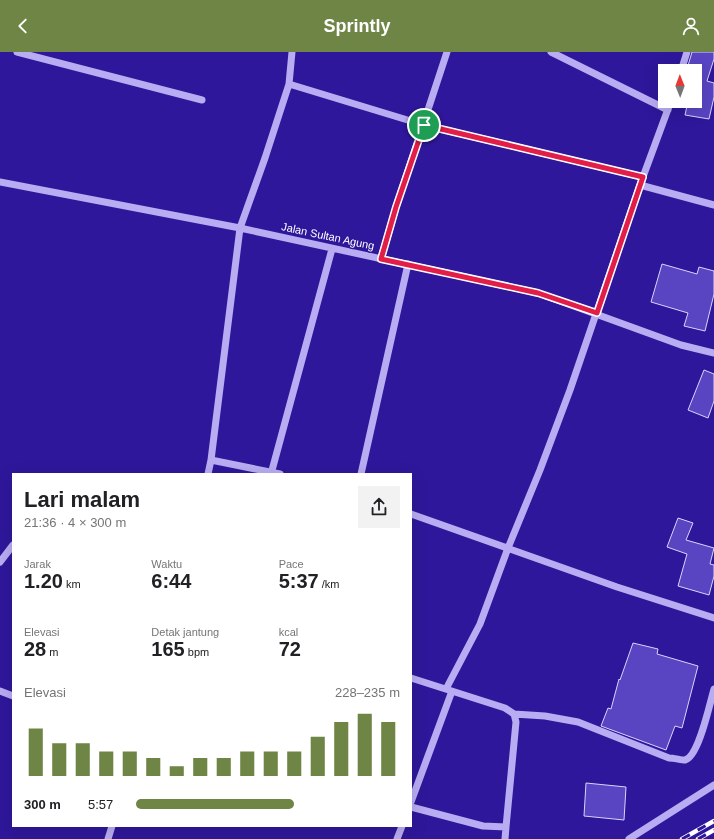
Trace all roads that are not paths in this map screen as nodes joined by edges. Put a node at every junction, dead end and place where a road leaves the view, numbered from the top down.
1 (17, 52) edge
2 (292, 52) edge
3 (447, 52) edge
4 (553, 52) edge
5 (687, 52) edge
6 (45, 56) edge
7 (683, 64) edge
8 (289, 84) junction
9 (202, 100) dead end
10 (668, 110) joint
11 (424, 125) junction
12 (643, 177) junction
13 (0, 182) edge
14 (640, 185) junction
15 (714, 205) edge
16 (240, 228) junction
17 (332, 249) junction
18 (381, 259) junction
19 (408, 264) junction
20 (597, 313) junction
21 (714, 354) edge
22 (211, 460) junction
23 (208, 473) edge
24 (271, 473) edge
25 (361, 473) edge
26 (412, 514) edge
27 (12, 546) edge
28 (508, 548) junction
29 (0, 562) edge
30 (714, 618) edge
31 (412, 678) edge
32 (714, 689) edge
33 (449, 690) junction
34 (0, 691) edge
35 (12, 696) edge
36 (514, 714) junction
37 (714, 785) edge
38 (412, 799) edge
39 (412, 807) edge
40 (112, 827) edge
41 (402, 827) edge
42 (506, 827) junction
43 (108, 839) edge
44 (397, 839) edge
45 (505, 839) edge
46 (628, 839) edge

1 - 6 street
2 - 8 street
3 - 11 street
4 - 10 street
5 - 7 street
6 - 9 street
8 - 11 street
8 - 16 street
10 - 12 street
11 - 12 street
11 - 18 street
12 - 14 street
13 - 16 street, Jalan Sultan Agung
14 - 15 street
14 - 20 street
16 - 17 street, Jalan Sultan Agung
16 - 22 street
17 - 18 street, Jalan Sultan Agung
17 - 24 street
18 - 19 street, Jalan Sultan Agung
19 - 20 street, Jalan Sultan Agung
19 - 25 street
20 - 21 street, Jalan Sultan Agung
20 - 28 street
22 - 23 street
22 - 24 street
26 - 28 street
27 - 29 street
28 - 30 street
28 - 33 street
31 - 33 street
32 - 36 street
33 - 36 street
33 - 38 street
34 - 35 street
36 - 42 street
37 - 46 street
39 - 42 street
40 - 43 street
41 - 44 street
42 - 45 street

